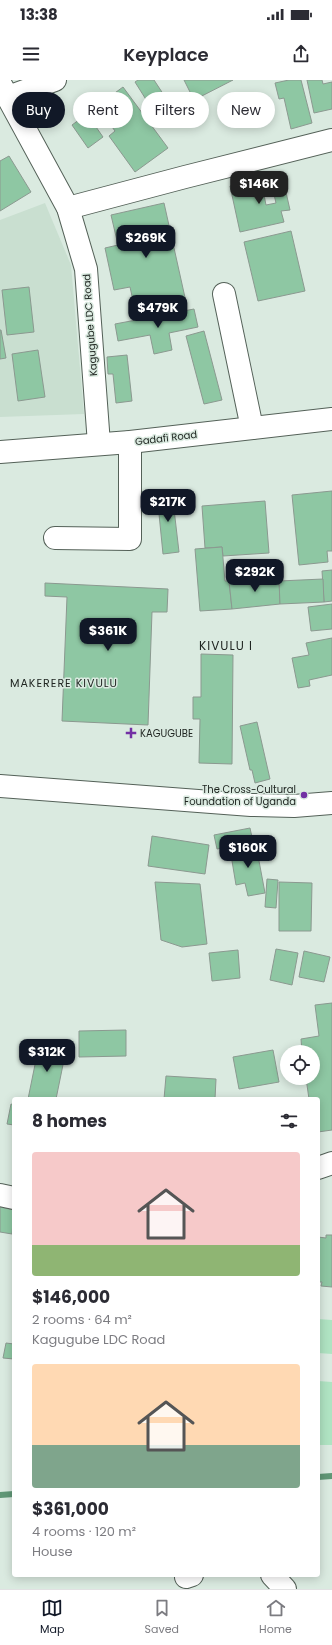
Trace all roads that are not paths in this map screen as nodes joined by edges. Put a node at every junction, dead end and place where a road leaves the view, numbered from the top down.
1 (54, 80) edge
2 (4, 90) edge
3 (332, 140) edge
4 (68, 208) junction
5 (224, 294) dead end
6 (332, 419) edge
7 (252, 428) junction
8 (130, 442) junction
9 (99, 444) junction
10 (0, 452) edge
11 (55, 538) dead end
12 (0, 786) edge
13 (332, 804) edge
14 (332, 1163) edge
15 (320, 1167) edge
16 (0, 1195) edge
17 (12, 1198) edge
18 (274, 1577) edge
19 (285, 1589) edge

1 - 2 street
2 - 4 street, Kagugube LDC Road
3 - 4 street
4 - 9 street, Kagugube LDC Road
5 - 7 street
6 - 7 street, Gadafi Road
7 - 8 street, Gadafi Road
8 - 9 street, Gadafi Road
8 - 11 street
9 - 10 street, Gadafi Road
12 - 13 street
14 - 15 street
16 - 17 street
18 - 19 street

